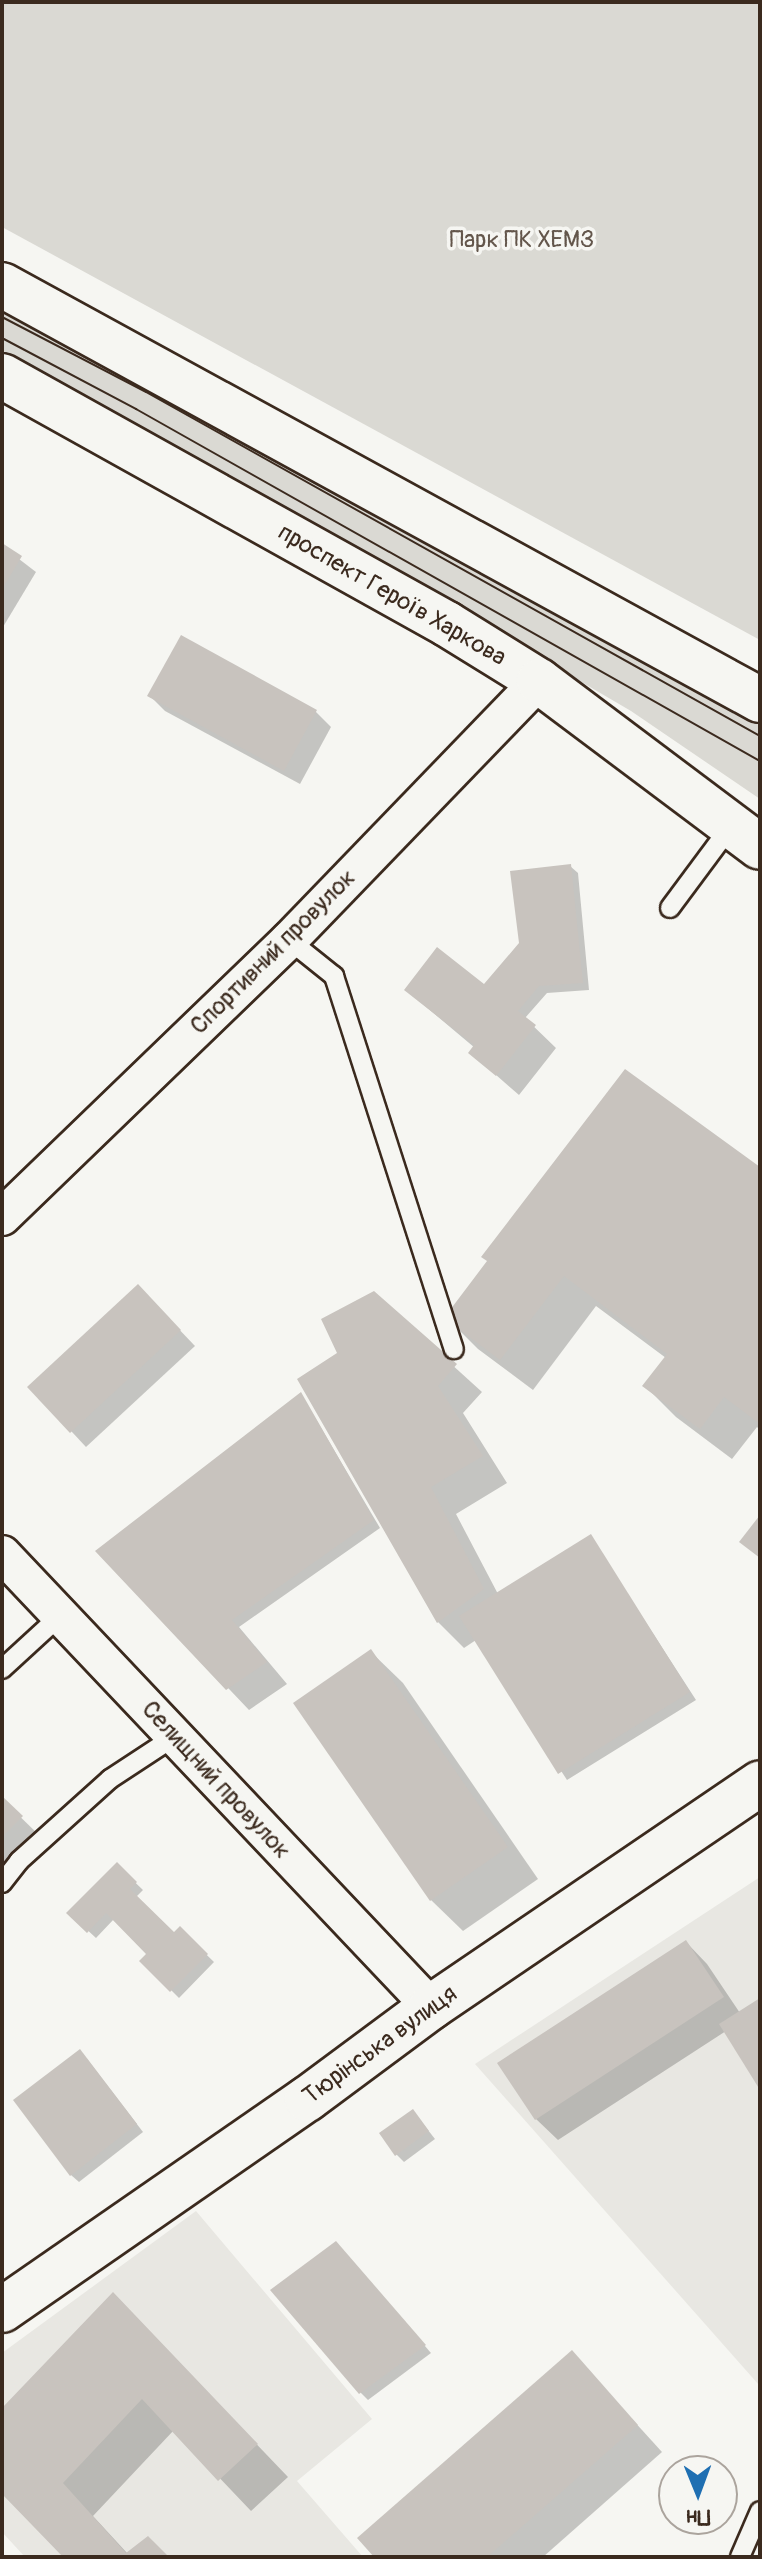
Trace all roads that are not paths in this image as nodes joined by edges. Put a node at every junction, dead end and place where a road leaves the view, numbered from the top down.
1 (2, 285) edge
2 (2, 376) edge
3 (539, 681) junction
4 (760, 700) edge
5 (746, 836) edge
6 (670, 908) dead end
7 (289, 940) junction
8 (2, 1217) edge
9 (454, 1349) dead end
10 (2, 1554) edge
11 (62, 1614) junction
12 (2, 1669) edge
13 (174, 1737) junction
14 (760, 1783) edge
15 (2, 1883) edge
16 (431, 2007) junction
17 (9, 2299) edge
18 (760, 2511) edge
19 (740, 2557) edge

1 - 4 main road
2 - 3 main road, проспект Героїв Харкова
3 - 5 main road, проспект Героїв Харкова
3 - 7 street, Спортивний провулок
5 - 6 lane
7 - 8 street, Спортивний провулок
7 - 9 lane
10 - 11 street, Селищний провулок
11 - 12 lane
11 - 13 street, Селищний провулок
13 - 15 lane
13 - 16 street, Селищний провулок
14 - 16 main road, Тюрінська вулиця
16 - 17 main road, Тюрінська вулиця
18 - 19 lane

